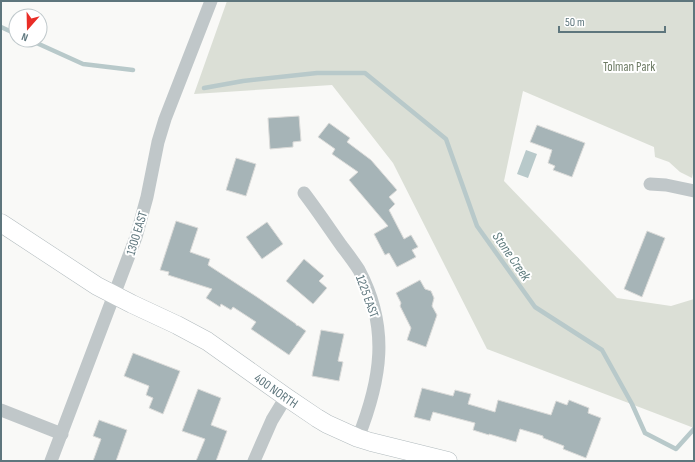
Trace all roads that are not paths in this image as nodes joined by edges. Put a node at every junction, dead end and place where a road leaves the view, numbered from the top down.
1 (211, 1) edge
2 (650, 184) dead end
3 (694, 191) edge
4 (304, 193) dead end
5 (1, 223) edge
6 (114, 296) junction
7 (286, 397) junction
8 (1, 410) edge
9 (62, 434) junction
10 (358, 438) junction
11 (51, 461) edge
12 (254, 461) edge
13 (448, 461) edge

1 - 6 street, 1300 EAST
2 - 3 street
4 - 10 street, 1225 EAST
5 - 6 main road, 400 NORTH
6 - 7 main road, 400 NORTH
6 - 9 street, 1300 EAST
7 - 10 main road, 400 NORTH
7 - 12 street
8 - 9 street
9 - 11 street, 1300 EAST
10 - 13 main road, 400 NORTH

